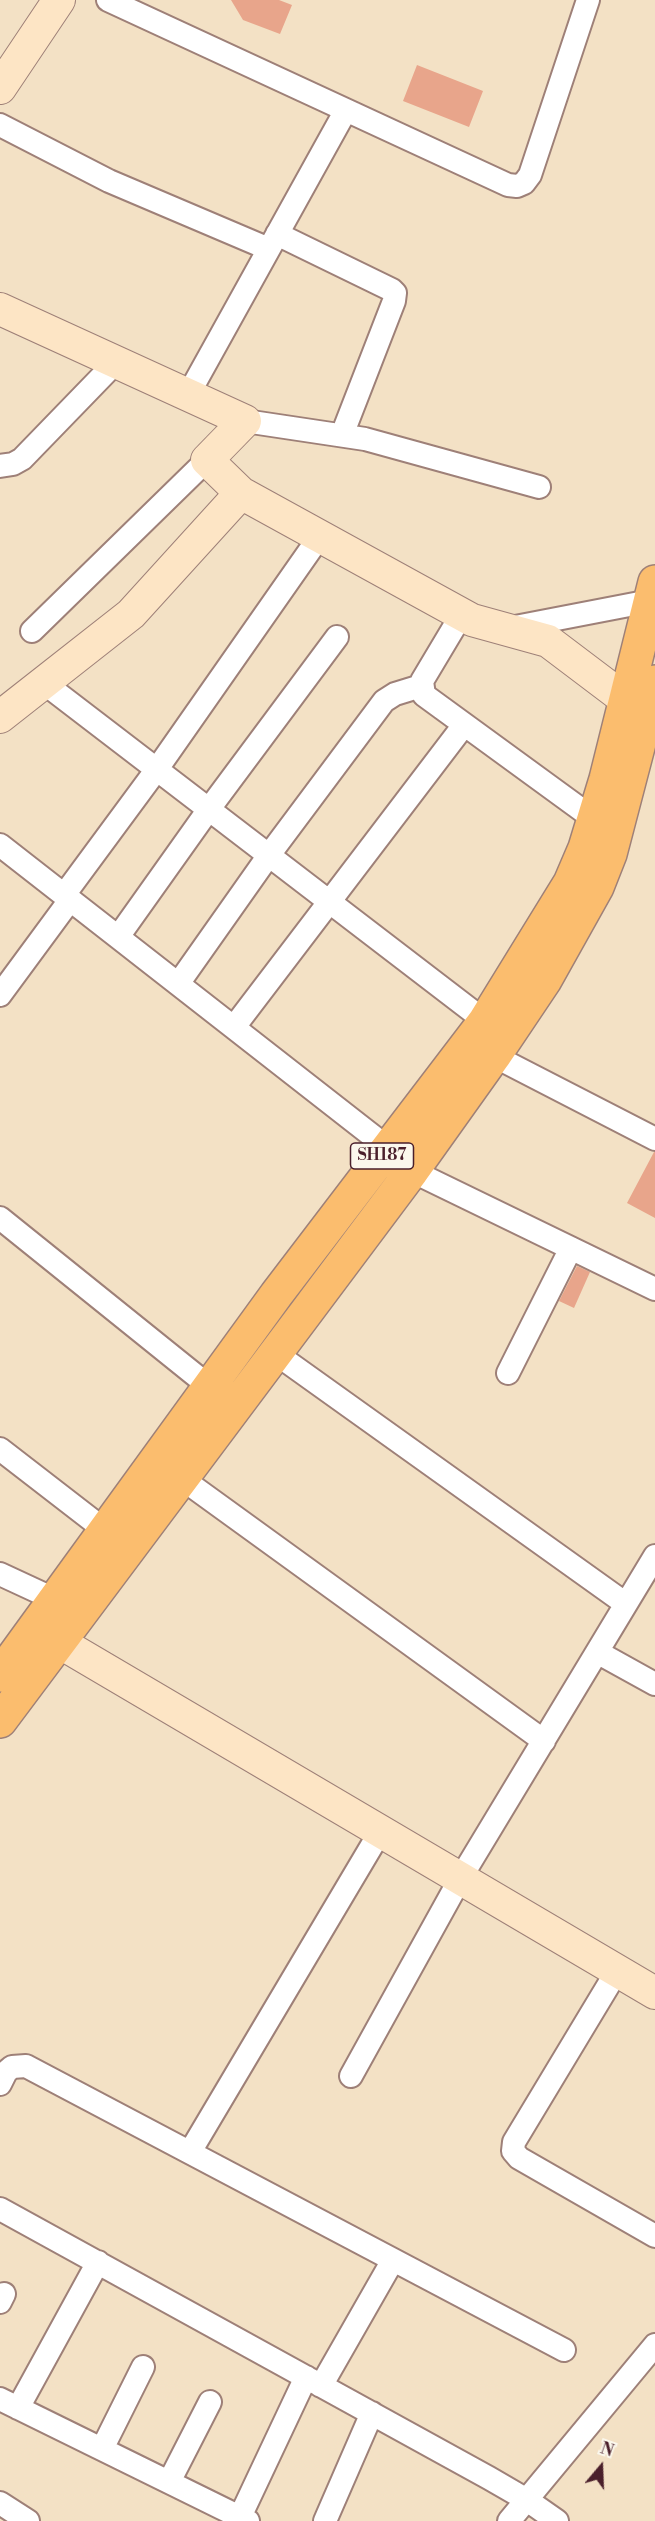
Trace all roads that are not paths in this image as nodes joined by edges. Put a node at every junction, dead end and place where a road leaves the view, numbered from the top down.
1 (59, 0) edge
2 (108, 0) edge
3 (588, 0) edge
4 (0, 88) edge
5 (346, 110) junction
6 (0, 125) edge
7 (273, 242) junction
8 (0, 309) edge
9 (116, 362) junction
10 (188, 395) junction
11 (245, 421) junction
12 (342, 435) junction
13 (207, 460) junction
14 (1, 468) edge
15 (539, 487) dead end
16 (241, 493) junction
17 (320, 536) junction
18 (653, 591) edge
19 (462, 614) junction
20 (506, 629) junction
21 (32, 631) dead end
22 (337, 637) dead end
23 (655, 682) edge
24 (44, 683) junction
25 (421, 686) junction
26 (626, 700) junction
27 (0, 717) edge
28 (464, 724) junction
29 (648, 740) edge
30 (157, 769) junction
31 (209, 809) junction
32 (594, 819) junction
33 (0, 845) edge
34 (269, 855) junction
35 (67, 897) junction
36 (328, 900) junction
37 (118, 937) junction
38 (178, 984) junction
39 (0, 995) edge
40 (484, 1020) junction
41 (234, 1027) junction
42 (494, 1056) junction
43 (655, 1138) edge
44 (388, 1148) junction
45 (412, 1171) junction
46 (0, 1219) edge
47 (571, 1248) junction
48 (655, 1289) edge
49 (275, 1353) junction
50 (508, 1373) dead end
51 (210, 1387) junction
52 (0, 1449) edge
53 (181, 1478) junction
54 (106, 1531) junction
55 (655, 1556) edge
56 (0, 1574) edge
57 (56, 1600) junction
58 (626, 1604) junction
59 (59, 1642) junction
60 (597, 1652) junction
61 (0, 1675) edge
62 (655, 1684) edge
63 (0, 1722) edge
64 (544, 1741) junction
65 (380, 1832) junction
66 (460, 1879) junction
67 (617, 1971) junction
68 (655, 1994) edge
69 (351, 2076) dead end
70 (0, 2084) edge
71 (190, 2152) junction
72 (0, 2208) edge
73 (655, 2236) edge
74 (393, 2260) junction
75 (98, 2262) junction
76 (564, 2350) dead end
77 (652, 2354) edge
78 (143, 2367) dead end
79 (314, 2381) junction
80 (210, 2402) dead end
81 (9, 2403) edge
82 (372, 2413) junction
83 (102, 2449) junction
84 (169, 2482) junction
85 (519, 2495) junction
86 (244, 2519) edge
87 (325, 2521) edge
88 (509, 2521) edge
89 (557, 2521) edge

1 - 4 street
2 - 5 street
3 - 5 street
5 - 7 street
6 - 7 street
7 - 10 street
7 - 12 street
8 - 9 street
9 - 10 street
9 - 14 street
10 - 11 street
11 - 12 street
11 - 13 street
12 - 15 street
13 - 16 street
13 - 21 street
16 - 17 street
16 - 24 street
17 - 19 street
17 - 30 street
18 - 20 street
18 - 26 main road, SH187
19 - 20 street
19 - 25 street
20 - 26 street
22 - 31 street
23 - 29 main road, SH187
24 - 27 street
24 - 30 street
25 - 28 street
25 - 34 street
26 - 32 main road, SH187
28 - 32 street
28 - 36 street
29 - 42 main road, SH187
30 - 31 street
30 - 35 street
31 - 34 street
31 - 37 street
32 - 40 main road, SH187
33 - 35 street
34 - 36 street
34 - 38 street
35 - 37 street
35 - 39 street
36 - 40 street
36 - 41 street
37 - 38 street
38 - 41 street
40 - 44 main road, SH187
41 - 44 street
42 - 43 street
42 - 45 main road, SH187
44 - 51 main road, SH187
45 - 47 street
45 - 49 main road, SH187
46 - 51 street
47 - 48 street
47 - 50 street
49 - 53 main road, SH187
49 - 58 street
51 - 54 main road, SH187
52 - 54 street
53 - 59 main road, SH187
53 - 64 street
54 - 57 main road, SH187
55 - 58 street
56 - 57 street
57 - 61 main road, SH187
58 - 60 street
59 - 63 main road, SH187
59 - 65 street
60 - 62 street
60 - 64 street
64 - 66 street
65 - 66 street
65 - 71 street
66 - 67 street
66 - 69 street
67 - 68 street
67 - 73 street
70 - 71 street
71 - 74 street
72 - 75 street
74 - 76 street
74 - 79 street
75 - 79 street
75 - 81 street
77 - 85 street
78 - 83 street
79 - 82 street
79 - 86 street
80 - 84 street
81 - 83 street
82 - 85 street
82 - 87 street
83 - 84 street
84 - 86 street
85 - 88 street
85 - 89 street

